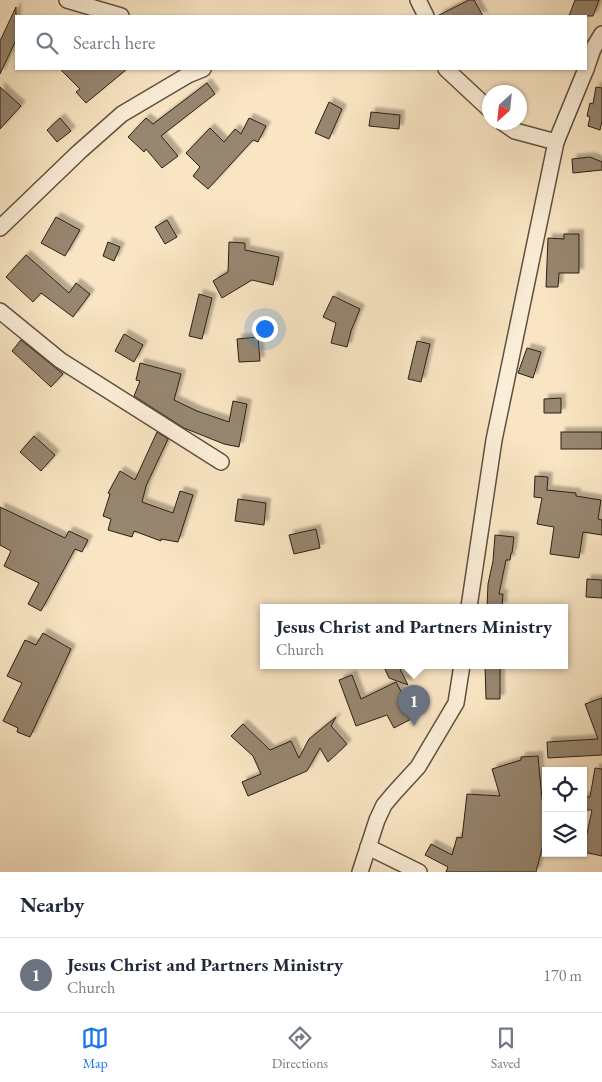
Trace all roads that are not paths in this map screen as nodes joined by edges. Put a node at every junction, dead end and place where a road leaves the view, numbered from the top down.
1 (67, 0) edge
2 (418, 0) edge
3 (118, 15) edge
4 (426, 15) edge
5 (602, 34) edge
6 (587, 66) edge
7 (200, 70) edge
8 (447, 70) edge
9 (586, 70) edge
10 (482, 103) edge
11 (514, 130) edge
12 (556, 142) junction
13 (0, 228) edge
14 (0, 311) edge
15 (221, 462) dead end
16 (469, 604) edge
17 (461, 669) edge
18 (368, 847) junction
19 (360, 872) edge
20 (419, 872) edge

1 - 3 street
2 - 4 street
5 - 6 street
7 - 13 street
8 - 10 street
9 - 12 street
11 - 12 street
12 - 16 street
14 - 15 street
17 - 18 street
18 - 19 street
18 - 20 street

